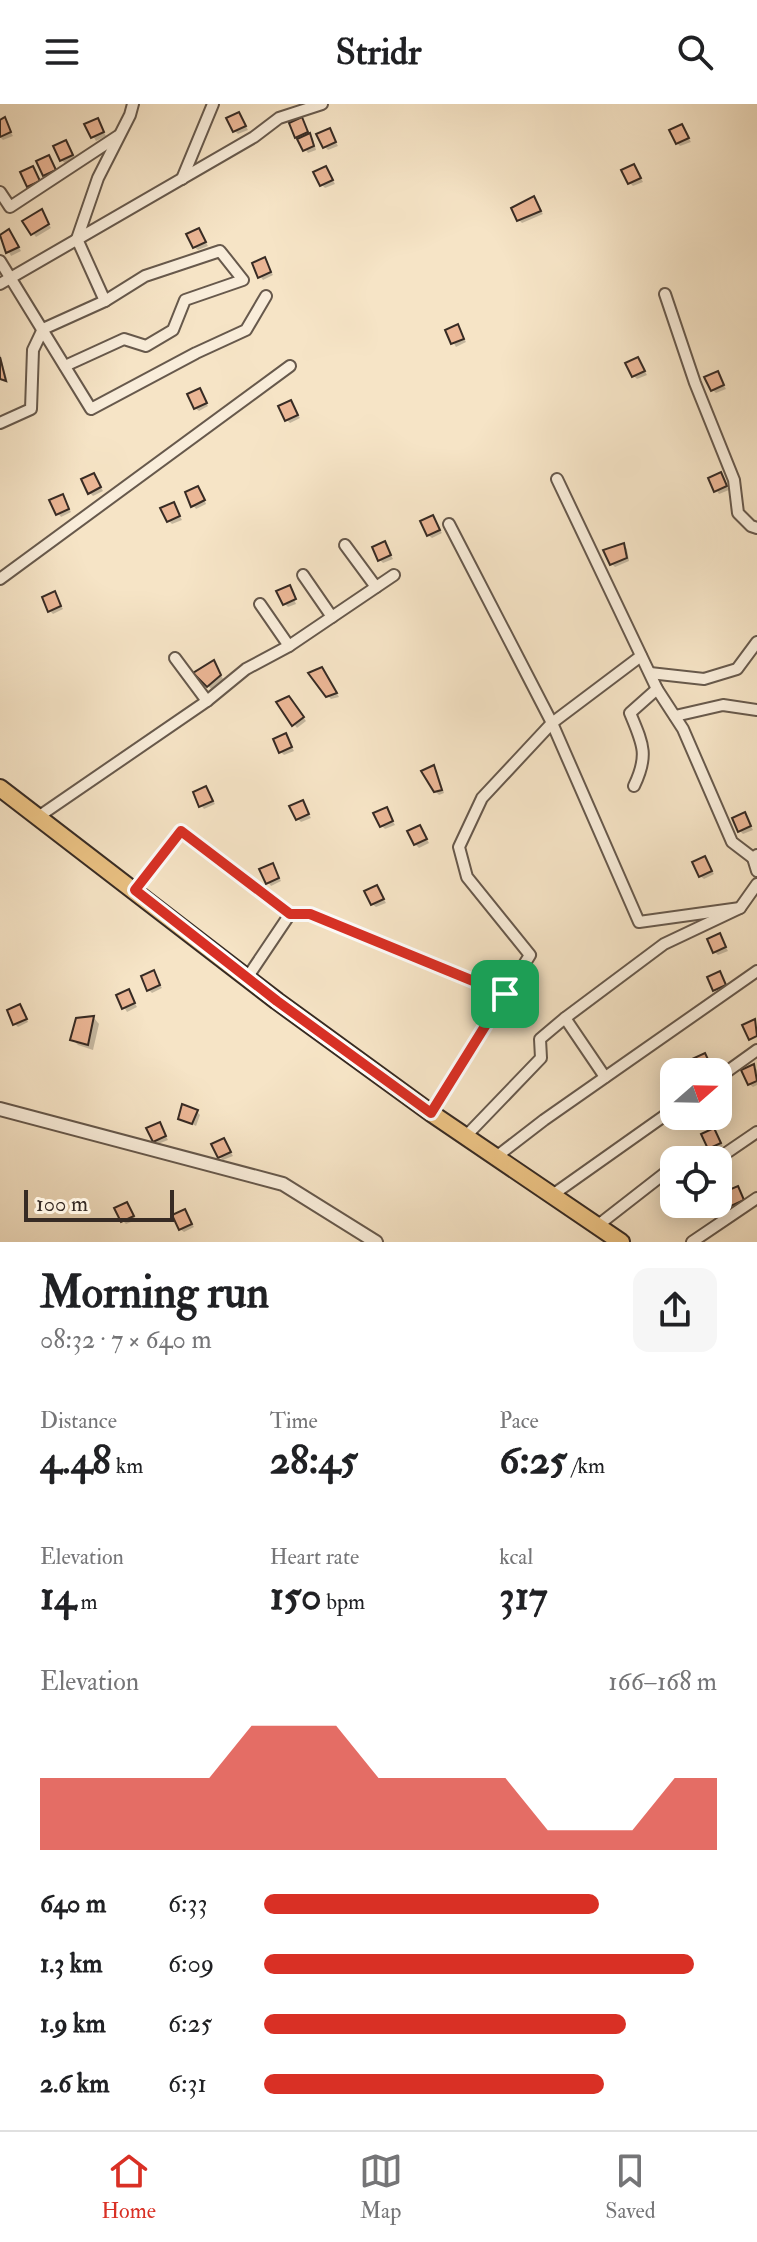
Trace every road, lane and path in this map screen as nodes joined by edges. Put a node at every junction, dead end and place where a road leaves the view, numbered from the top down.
1 (133, 104) edge
2 (213, 104) edge
3 (322, 104) edge
4 (120, 135) junction
5 (182, 179) junction
6 (0, 192) edge
7 (77, 239) junction
8 (0, 261) edge
9 (11, 277) junction
10 (0, 284) edge
11 (665, 294) dead end
12 (266, 296) dead end
13 (105, 301) junction
14 (43, 329) junction
15 (65, 366) junction
16 (290, 366) dead end
17 (0, 423) edge
18 (557, 479) dead end
19 (449, 524) dead end
20 (757, 528) edge
21 (345, 545) dead end
22 (303, 575) dead end
23 (394, 575) dead end
24 (0, 579) edge
25 (376, 587) junction
26 (260, 604) dead end
27 (332, 617) junction
28 (757, 642) edge
29 (289, 646) junction
30 (641, 656) junction
31 (175, 658) dead end
32 (650, 673) junction
33 (657, 689) junction
34 (207, 701) junction
35 (757, 710) edge
36 (675, 716) junction
37 (552, 723) junction
38 (634, 786) dead end
39 (0, 788) edge
40 (38, 817) junction
41 (755, 857) edge
42 (757, 871) edge
43 (757, 884) edge
44 (135, 890) junction
45 (740, 908) junction
46 (290, 914) junction
47 (757, 971) edge
48 (247, 978) junction
49 (505, 994) junction
50 (565, 1018) junction
51 (757, 1050) edge
52 (732, 1068) edge
53 (605, 1077) junction
54 (0, 1109) edge
55 (431, 1113) junction
56 (660, 1119) edge
57 (757, 1132) edge
58 (466, 1136) junction
59 (732, 1149) edge
60 (496, 1157) junction
61 (660, 1177) edge
62 (551, 1196) junction
63 (757, 1198) edge
64 (597, 1226) junction
65 (376, 1242) edge
66 (621, 1242) edge
67 (692, 1242) edge

1 - 4 street
2 - 5 street
3 - 5 street
4 - 6 street
4 - 7 street
5 - 7 street
7 - 9 street
7 - 13 street
8 - 9 street
9 - 10 street
9 - 14 street
11 - 20 street
12 - 15 street
13 - 14 street
13 - 15 street
14 - 15 street
14 - 17 street
16 - 24 street
18 - 30 street
19 - 37 street
21 - 25 street
22 - 27 street
23 - 25 street
25 - 27 street
26 - 29 street
27 - 29 street
28 - 32 street
29 - 34 street
30 - 32 street
30 - 37 street
31 - 34 street
32 - 33 street
33 - 36 street
33 - 38 street
34 - 40 street
35 - 36 street
36 - 41 street
37 - 45 street
37 - 49 street
39 - 40 main road
40 - 44 main road
41 - 42 street
43 - 45 street
44 - 46 street
44 - 48 main road
45 - 50 street
46 - 48 street
46 - 49 street
47 - 53 street
48 - 55 main road
49 - 55 street
50 - 53 street
50 - 58 street
51 - 52 street
53 - 60 street
54 - 65 street
55 - 58 main road
56 - 62 street
57 - 59 street
58 - 60 main road
60 - 62 main road
61 - 64 street
62 - 64 main road
63 - 67 street
64 - 66 main road

